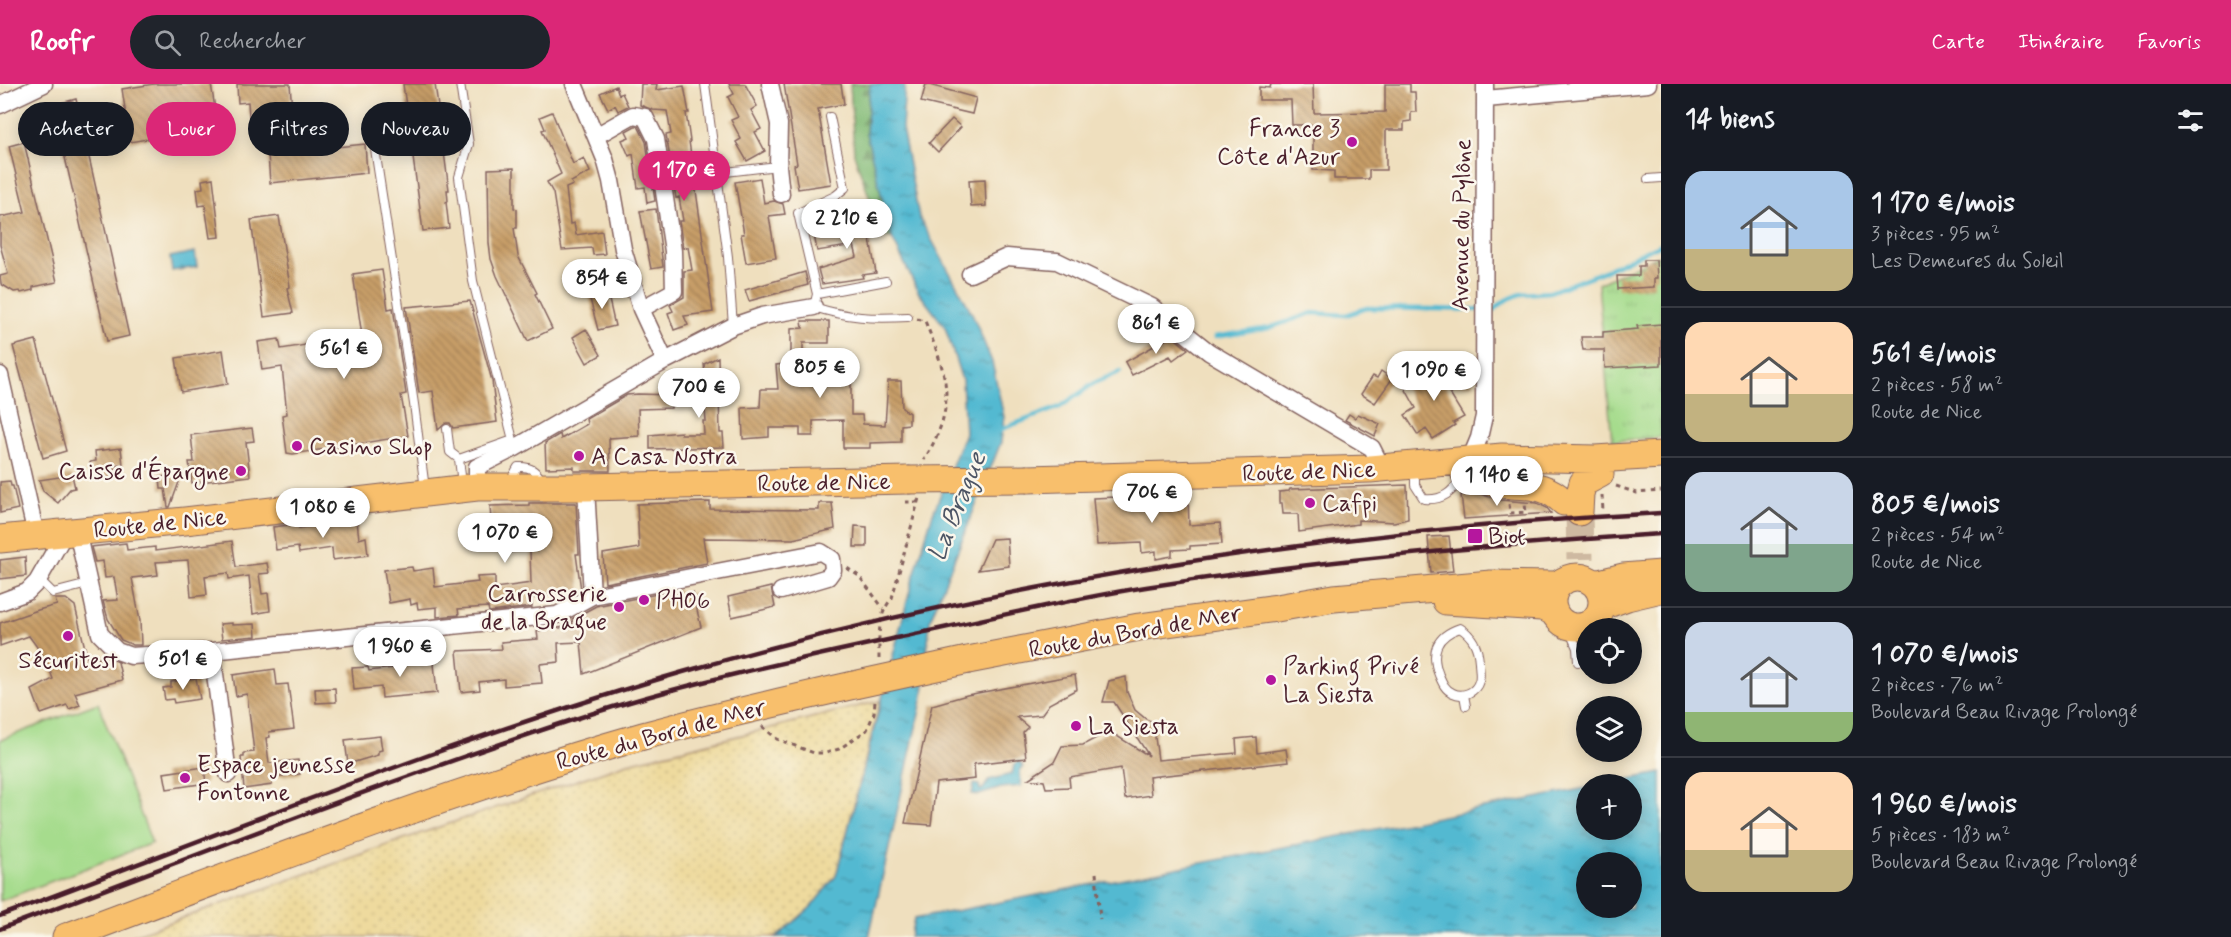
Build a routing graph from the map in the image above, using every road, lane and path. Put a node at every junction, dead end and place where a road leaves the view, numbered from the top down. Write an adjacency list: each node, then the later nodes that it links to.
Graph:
1 (44, 84): 8 (street)
2 (460, 84): 26 (lane)
3 (574, 84): 10 (street)
4 (705, 84): 13 (lane)
5 (770, 84): 12 (street)
6 (1648, 84): 7 (street)
7 (1486, 91): 28 (street, Avenue du Pylône)
8 (0, 105)
9 (830, 117): 19 (lane)
10 (596, 136): 20 (street); 20 (street)
11 (376, 156): 37 (lane)
12 (778, 166): 13 (lane); 16 (street)
13 (717, 173): 22 (lane)
14 (1661, 178): 15 (lane)
15 (1648, 180)
16 (781, 194)
17 (970, 274): 30 (street)
18 (886, 281): 19 (lane)
19 (816, 300): 21 (lane); 22 (street)
20 (641, 309): 23 (street)
21 (908, 317): 33 (path)
22 (733, 326): 23 (street)
23 (665, 360): 26 (street)
24 (0, 375): 43 (street)
25 (447, 429): 29 (lane)
26 (514, 444): 29 (lane); 35 (street)
27 (1661, 454): 32 (main road, Route de Nice)
28 (1471, 457): 30 (main road, Route de Nice); 32 (main road, Route de Nice); 32 (main road, Route de Nice); 39 (main road)
29 (459, 459): 35 (lane)
30 (1398, 469): 33 (main road, Route de Nice, bridge)
31 (1661, 473): 32 (main road, Route de Nice)
32 (1597, 476): 36 (path); 39 (path); 39 (main road)
33 (916, 481): 34 (main road, Route de Nice); 46 (path)
34 (586, 487): 35 (main road, Route de Nice); 52 (street)
35 (470, 488): 37 (main road, Route de Nice)
36 (1661, 491)
37 (426, 493): 41 (main road, Route de Nice)
38 (1509, 504): 40 (path)
39 (1578, 510)
40 (1510, 513)
41 (71, 532): 43 (main road, Route de Nice); 48 (street); 49 (street)
42 (1512, 534): 44 (path)
43 (36, 535): 45 (main road, Route de Nice)
44 (1493, 536)
45 (0, 539)
46 (834, 562): 51 (street); 52 (street)
47 (1661, 574): 53 (main road, Route du Bord de Mer)
48 (39, 579): 49 (lane); 54 (street)
49 (88, 584): 57 (street)
50 (1661, 590): 53 (main road, Route du Bord de Mer)
51 (781, 591)
52 (592, 596): 57 (street)
53 (1578, 598): 55 (lane); 56 (lane); 60 (main road, Route du Bord de Mer, bridge)
54 (0, 602)
55 (1578, 618)
56 (1579, 618)
57 (212, 651): 62 (street)
58 (1464, 695): 58 (lane); 59 (lane)
59 (1466, 706)
60 (756, 708): 61 (path); 65 (main road, Route du Bord de Mer)
61 (874, 713)
62 (228, 774)
63 (1096, 873): 64 (path)
64 (1100, 919)
65 (66, 937)

